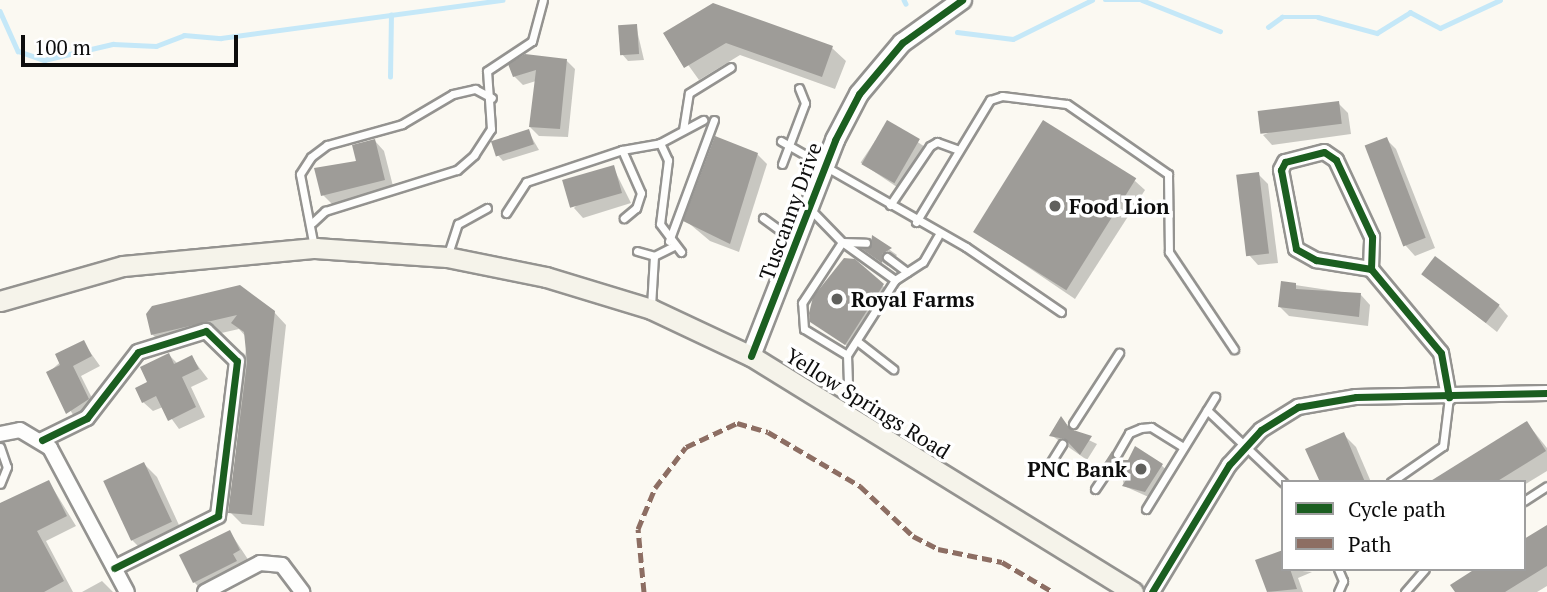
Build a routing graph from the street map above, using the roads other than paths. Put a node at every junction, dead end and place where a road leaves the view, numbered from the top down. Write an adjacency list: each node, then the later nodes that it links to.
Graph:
1 (542, 0): 5 (lane)
2 (962, 0): 15 (street, Tuscanny Drive)
3 (731, 67): 8 (lane)
4 (799, 88): 11 (lane)
5 (492, 98): 23 (lane); 23 (lane)
6 (703, 120): 8 (lane)
7 (714, 120): 28 (lane)
8 (684, 130): 10 (lane)
9 (780, 141): 11 (lane)
10 (660, 143): 12 (lane); 28 (lane)
11 (791, 147): 14 (lane); 15 (lane)
12 (622, 150): 19 (lane); 20 (lane)
13 (959, 150): 16 (lane); 22 (lane); 42 (lane)
14 (782, 164)
15 (825, 165): 16 (lane); 18 (street, Tuscanny Drive)
16 (890, 205): 22 (lane)
17 (487, 208): 33 (lane)
18 (810, 208): 25 (lane); 26 (street, Tuscanny Drive)
19 (506, 213)
20 (624, 218)
21 (762, 218): 26 (lane)
22 (916, 222): 24 (lane)
23 (312, 223): 29 (lane)
24 (938, 236): 36 (lane); 40 (lane)
25 (842, 242): 27 (lane); 37 (lane); 44 (lane)
26 (797, 243): 45 (street, Tuscanny Drive)
27 (866, 243)
28 (672, 244): 31 (lane); 32 (lane)
29 (314, 248): 33 (main road, Yellow Springs Road); 38 (main road, Yellow Springs Road)
30 (637, 251): 32 (lane)
31 (681, 252)
32 (654, 256): 39 (lane)
33 (447, 257): 39 (main road, Yellow Springs Road)
34 (887, 257): 36 (lane)
35 (1371, 269): 35 (street); 49 (street)
36 (907, 272): 37 (lane)
37 (895, 280): 41 (lane)
38 (0, 301)
39 (651, 309): 45 (main road, Yellow Springs Road)
40 (1061, 312)
41 (857, 341): 44 (lane); 46 (lane)
42 (1234, 349)
43 (1119, 353): 52 (lane)
44 (847, 355): 51 (lane)
45 (751, 356): 51 (main road, Yellow Springs Road)
46 (893, 369)
47 (1547, 393): 49 (street)
48 (1216, 397): 50 (lane)
49 (1449, 397): 57 (street); 63 (lane)
50 (1207, 410): 56 (lane); 57 (lane)
51 (850, 420): 75 (main road, Yellow Springs Road)
52 (1073, 424)
53 (0, 434): 54 (street)
54 (42, 440): 69 (street); 69 (street)
55 (1062, 444): 60 (lane)
56 (1181, 446): 59 (lane); 68 (lane)
57 (1245, 446): 62 (lane); 76 (street)
58 (0, 447): 64 (lane)
59 (1117, 454)
60 (1049, 465)
61 (1109, 468): 66 (lane)
62 (1281, 480)
63 (1394, 480)
64 (0, 484)
65 (1547, 486): 67 (lane)
66 (1095, 489)
67 (1526, 500)
68 (1146, 509)
69 (114, 568): 72 (street)
70 (1339, 571): 77 (lane)
71 (1423, 571): 78 (lane)
72 (127, 592)
73 (205, 592): 74 (street)
74 (302, 592)
75 (1133, 592)
76 (1152, 592)
77 (1338, 592)
78 (1405, 592)

